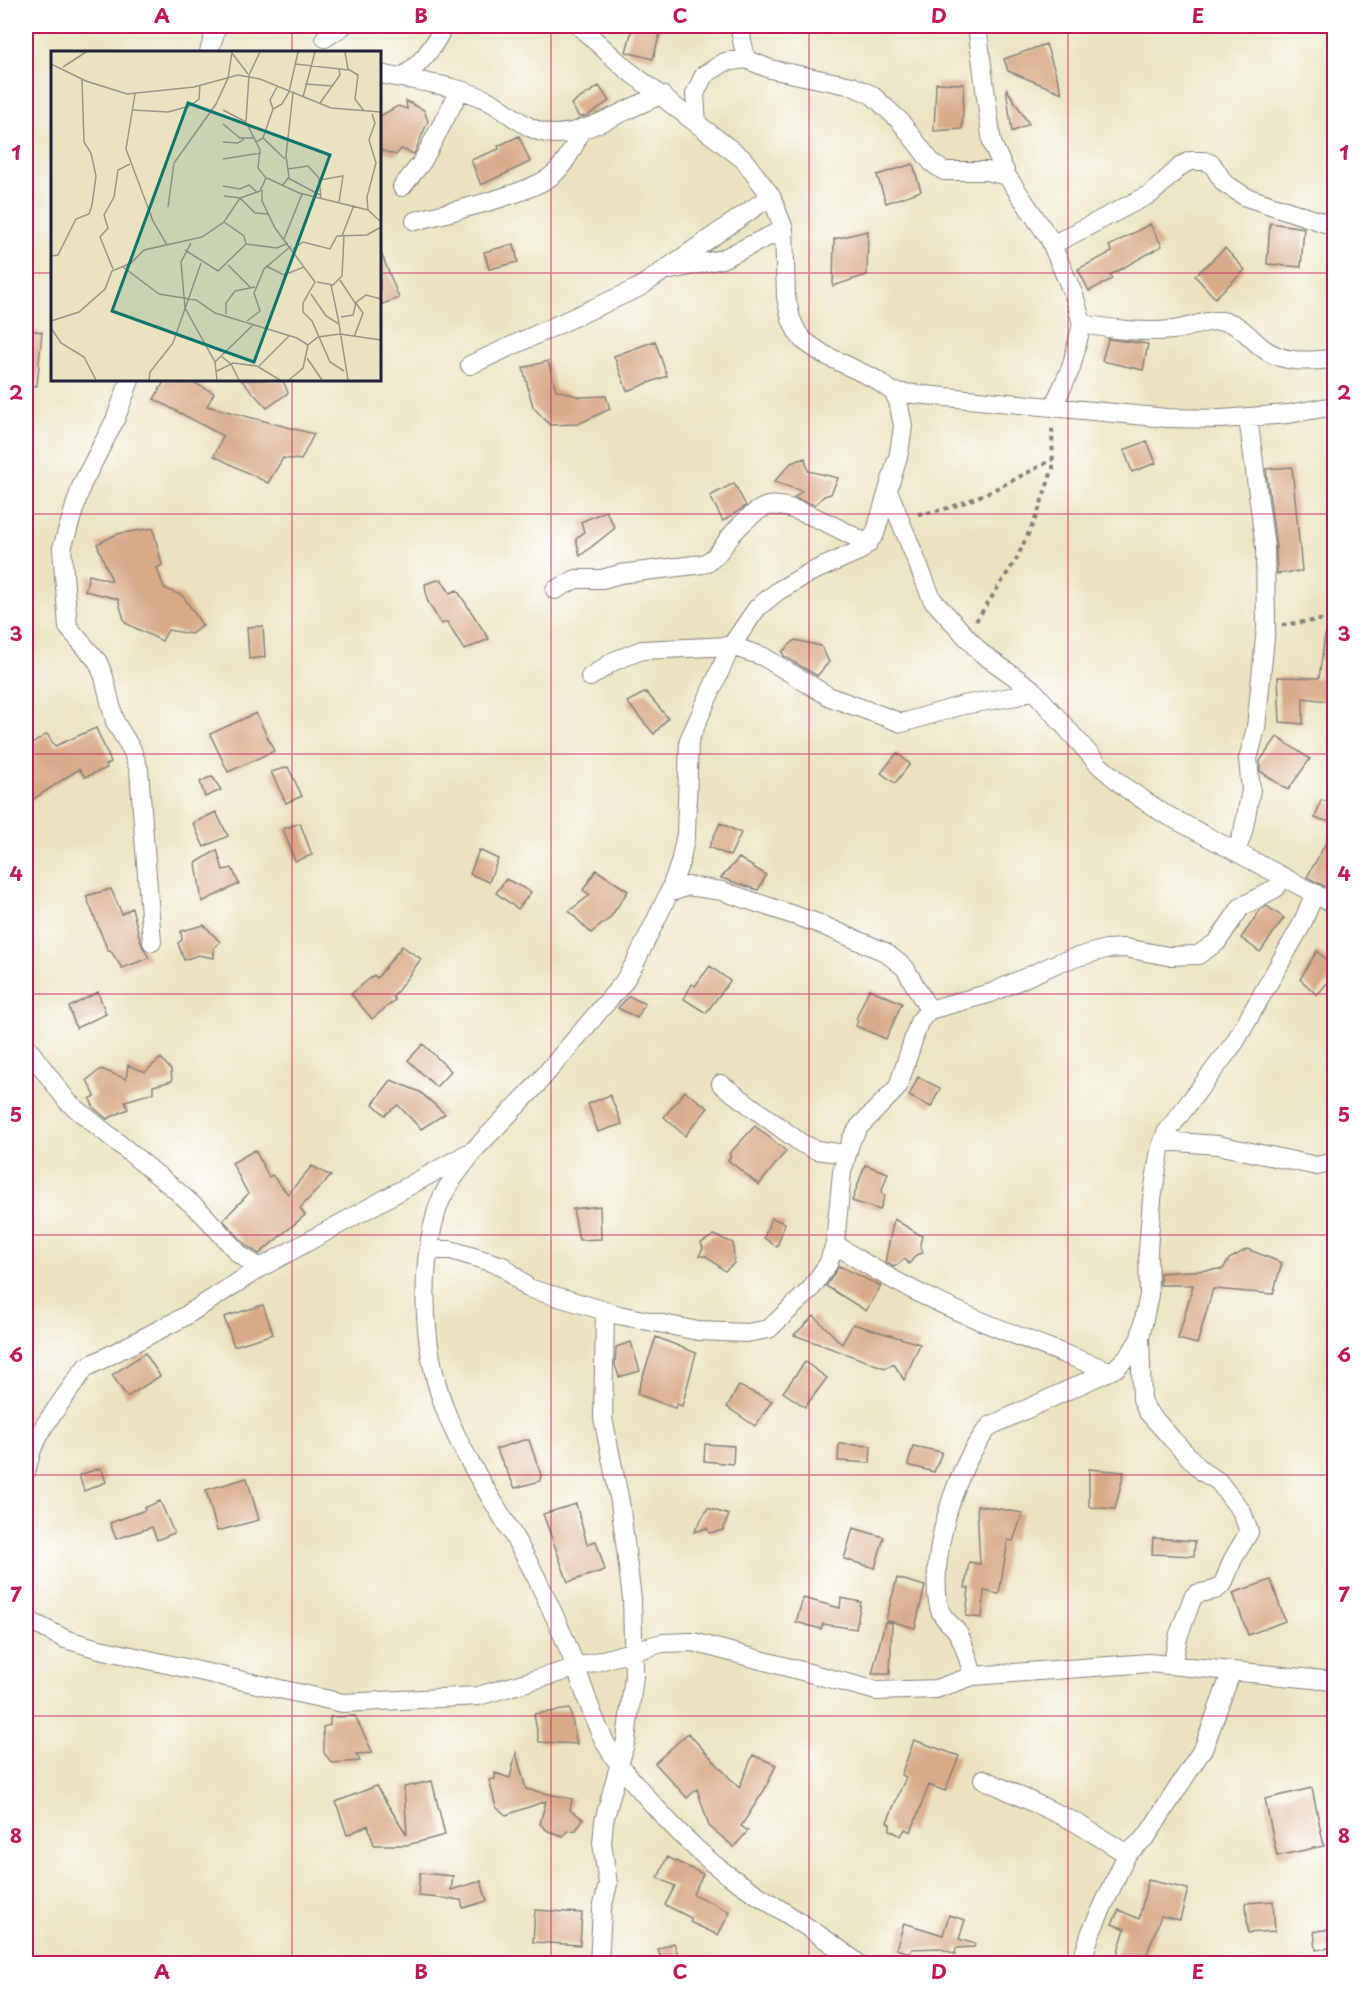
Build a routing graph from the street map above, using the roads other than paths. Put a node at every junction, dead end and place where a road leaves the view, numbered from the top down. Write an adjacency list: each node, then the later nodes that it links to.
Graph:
1 (217, 26): 8 (street)
2 (343, 26): 7 (street)
3 (443, 26): 11 (street)
4 (579, 26): 13 (street)
5 (739, 26): 9 (street)
6 (977, 26): 16 (street)
7 (325, 38)
8 (209, 51)
9 (746, 59): 14 (street); 16 (street)
10 (381, 74): 11 (street)
11 (400, 78): 12 (street)
12 (459, 92): 15 (street); 17 (street)
13 (662, 95): 14 (street); 15 (street)
14 (697, 124): 18 (street)
15 (582, 128): 19 (street)
16 (1007, 176): 22 (street)
17 (402, 187)
18 (771, 196): 21 (street); 23 (street)
19 (415, 221)
20 (1335, 226): 22 (street)
21 (784, 229): 23 (street); 28 (street)
22 (1052, 245): 24 (street)
23 (663, 272): 26 (street)
24 (1082, 324): 25 (street); 30 (street)
25 (1335, 359)
26 (470, 365)
27 (130, 381): 43 (street)
28 (893, 392): 30 (street); 32 (street)
29 (1335, 406): 31 (street)
30 (1053, 407): 31 (street)
31 (1248, 417): 38 (street)
32 (888, 494): 33 (street); 37 (street)
33 (868, 544): 34 (street); 35 (street)
34 (555, 590)
35 (731, 646): 36 (street); 37 (street); 40 (street)
36 (590, 677)
37 (1032, 689): 38 (street)
38 (1236, 852): 39 (street)
39 (1282, 876): 41 (street); 44 (street)
40 (669, 893): 44 (street); 48 (street)
41 (1314, 893): 42 (street); 47 (street)
42 (1335, 904)
43 (152, 942)
44 (929, 1010): 49 (street)
45 (26, 1046): 53 (street)
46 (721, 1083): 49 (street)
47 (1163, 1141): 50 (street); 55 (street)
48 (474, 1150): 52 (street); 53 (street)
49 (846, 1154): 51 (street)
50 (1335, 1162)
51 (835, 1244): 54 (street); 56 (street)
52 (428, 1250): 54 (street); 61 (street)
53 (260, 1268): 57 (street)
54 (605, 1311): 59 (street)
55 (1140, 1338): 56 (street); 60 (street)
56 (1109, 1371): 63 (street)
57 (26, 1472)
58 (26, 1619): 61 (street)
59 (633, 1652): 61 (street); 63 (street); 65 (street)
60 (1172, 1665): 62 (street); 63 (street)
61 (576, 1668): 65 (street)
62 (1230, 1673): 64 (street); 67 (street)
63 (973, 1676)
64 (1335, 1681)
65 (618, 1763): 68 (street); 69 (street)
66 (983, 1779): 67 (street)
67 (1127, 1854): 70 (street)
68 (599, 1964)
69 (859, 1964)
70 (1080, 1964)

